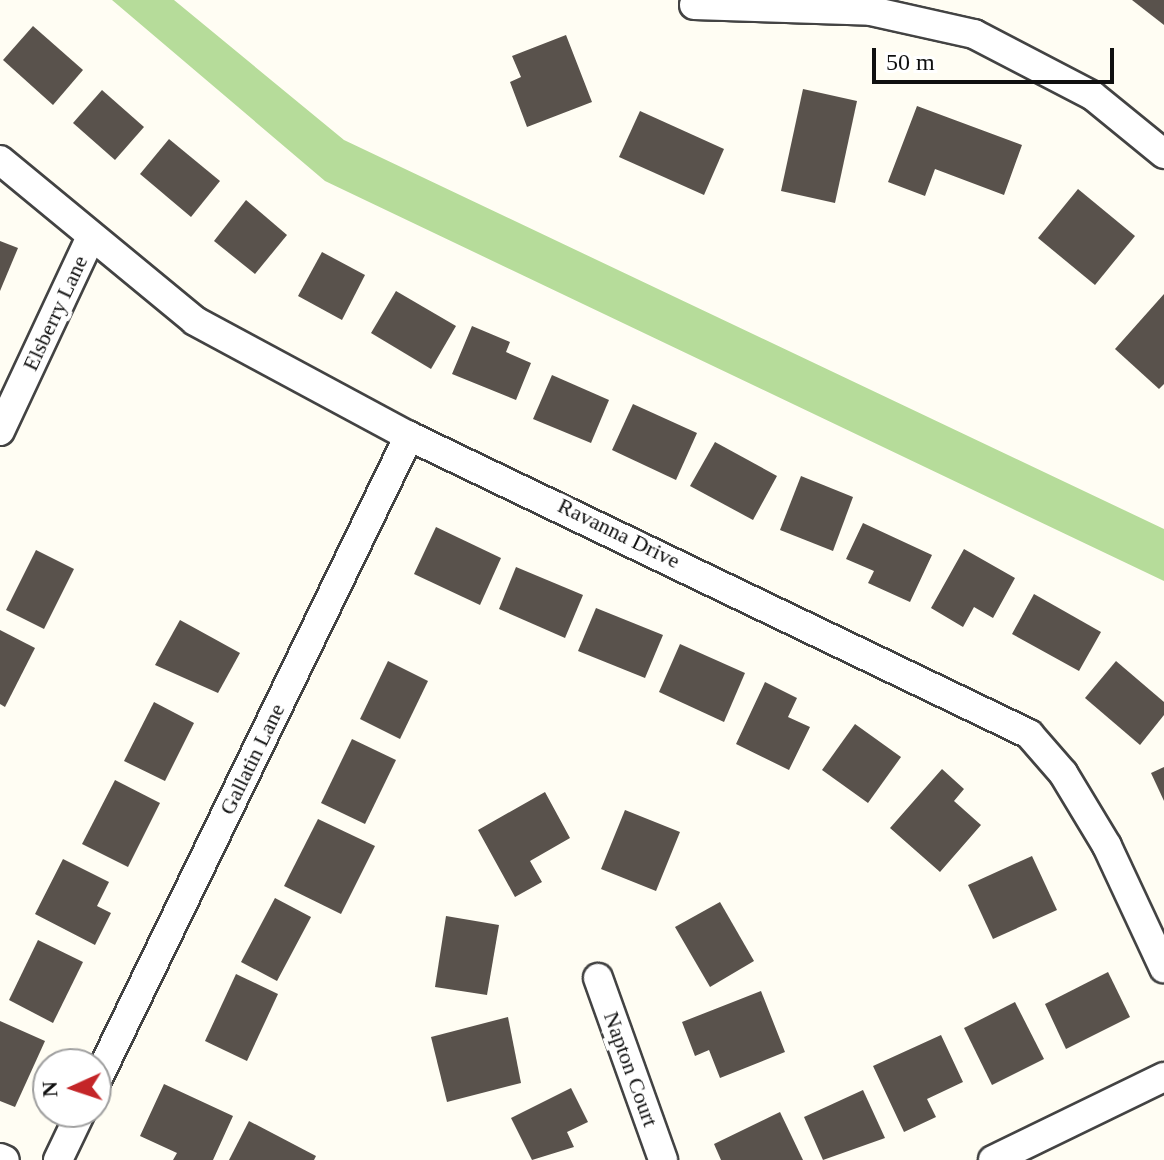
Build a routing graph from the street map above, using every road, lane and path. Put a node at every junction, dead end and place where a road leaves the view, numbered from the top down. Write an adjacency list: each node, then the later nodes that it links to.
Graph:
1 (694, 5): 2 (street)
2 (1164, 154)
3 (0, 160): 4 (street, Ravanna Drive)
4 (90, 239): 5 (street, Elsberry Lane); 6 (street, Ravanna Drive)
5 (0, 431)
6 (409, 436): 7 (street, Ravanna Drive); 9 (street, Gallatin Lane)
7 (1164, 968)
8 (598, 978): 13 (street, Napton Court)
9 (112, 1049)
10 (1164, 1077): 14 (street)
11 (73, 1128): 12 (street)
12 (58, 1160)
13 (663, 1160)
14 (993, 1160)

